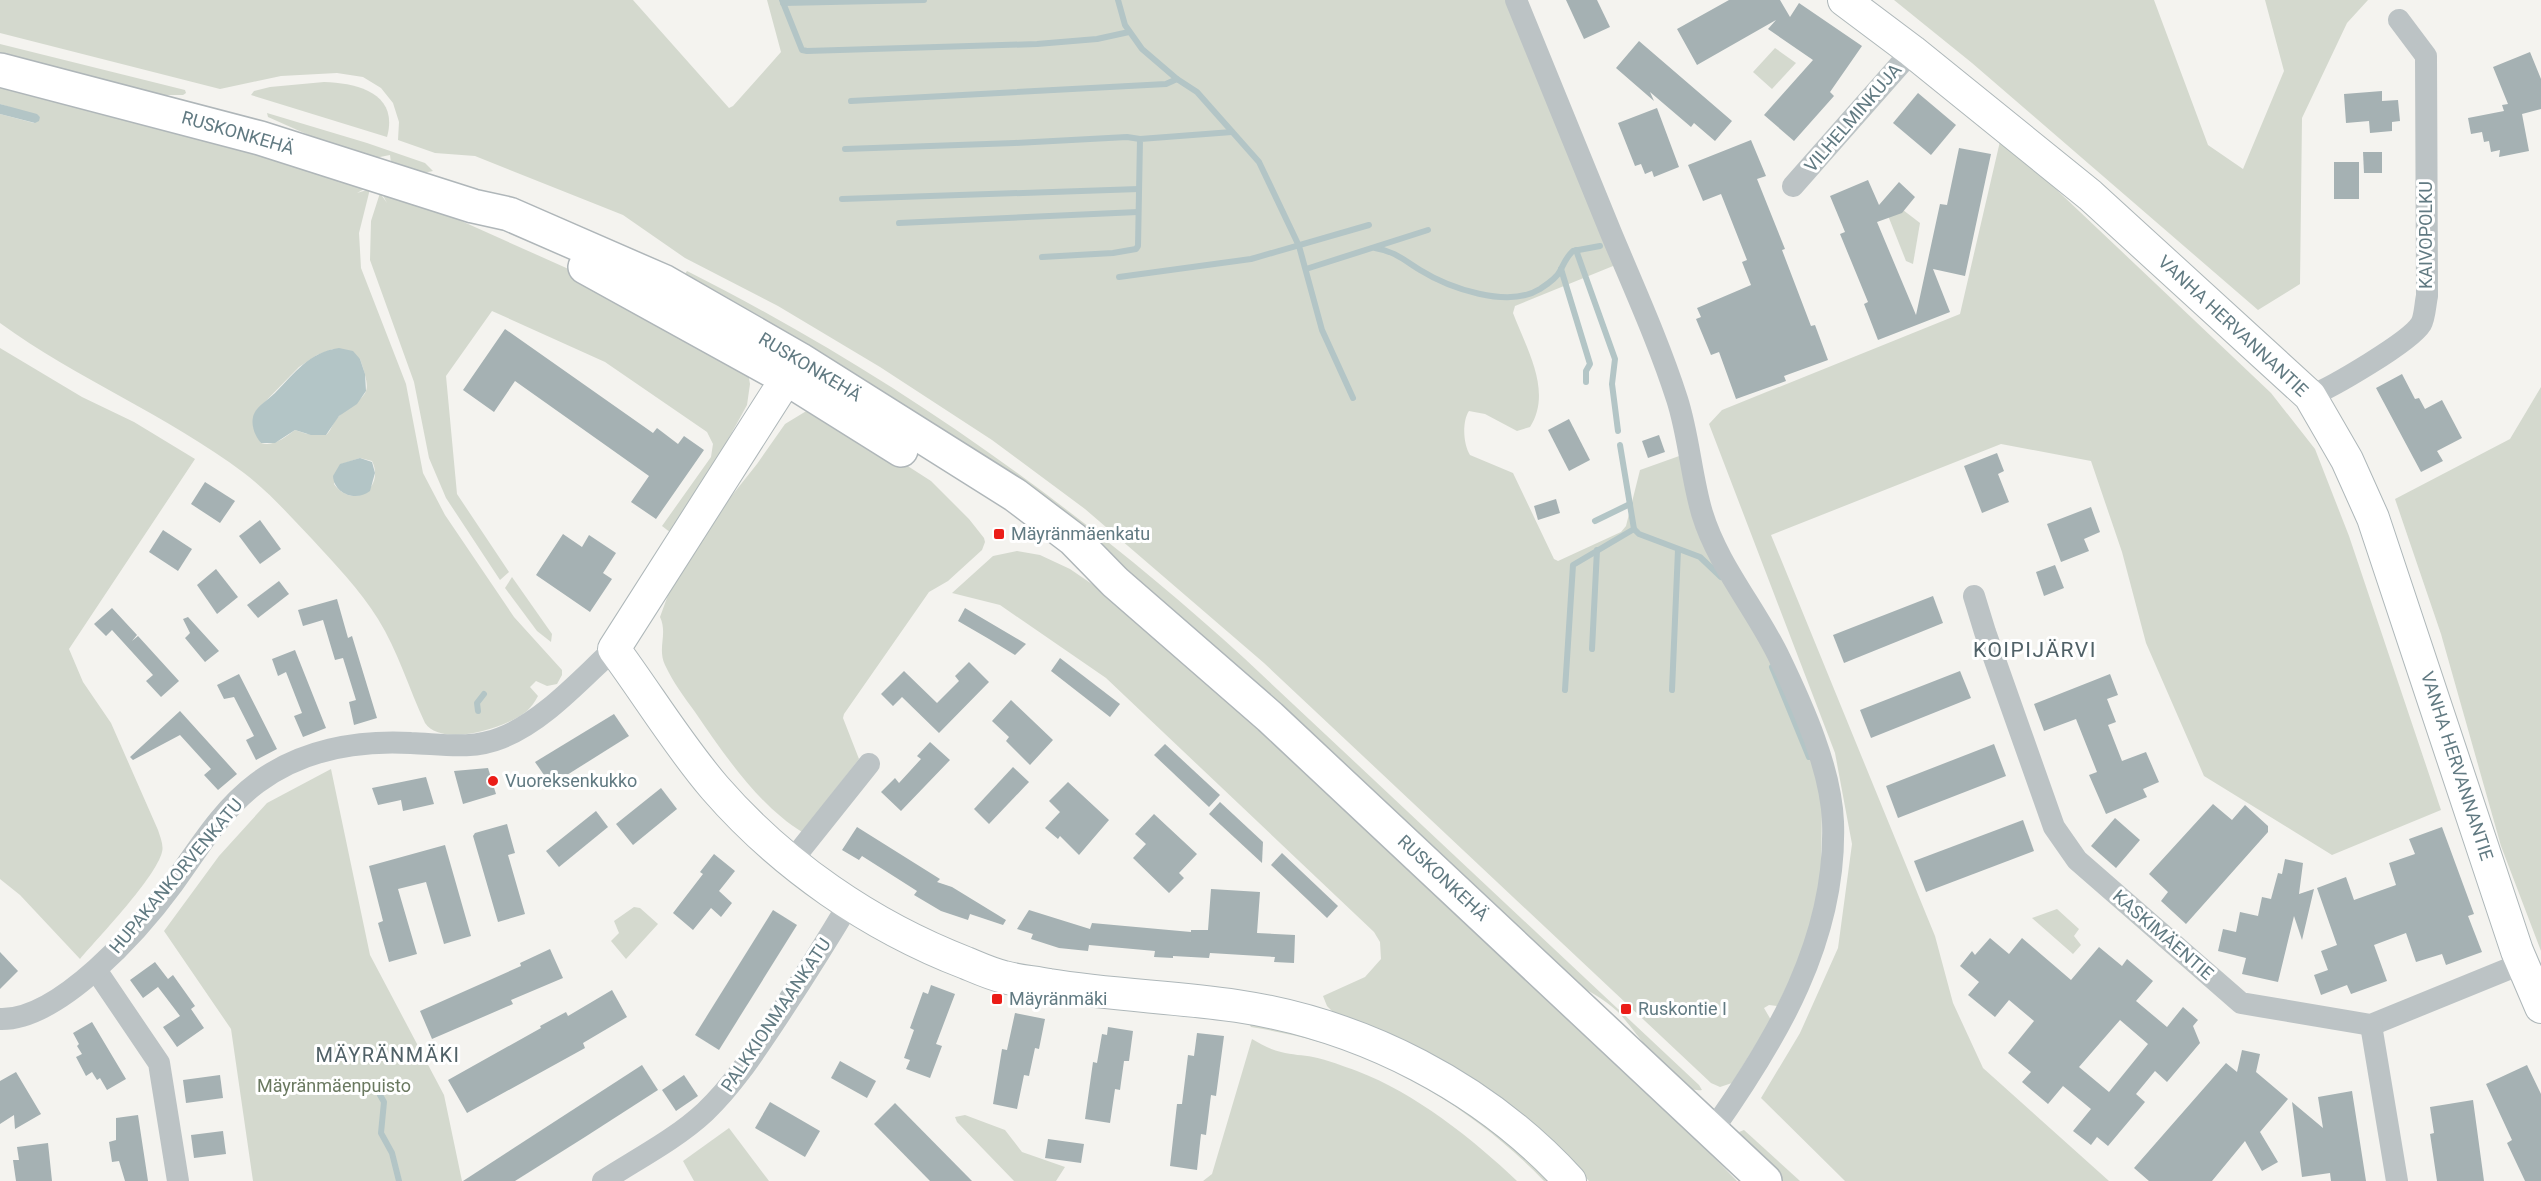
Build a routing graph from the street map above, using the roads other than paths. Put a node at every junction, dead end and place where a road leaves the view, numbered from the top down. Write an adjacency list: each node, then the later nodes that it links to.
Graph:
1 (1516, 0): 19 (street)
2 (1844, 0): 4 (street, VANHA HERVANNANTIE)
3 (2399, 20): 8 (street, KAIVOPOLKU)
4 (1912, 51): 6 (street, VILHELMINKUJA); 8 (street, VANHA HERVANNANTIE)
5 (0, 70): 7 (main road, RUSKONKEHÄ)
6 (1794, 186)
7 (792, 369): 10 (street); 19 (main road, RUSKONKEHÄ)
8 (2310, 396): 14 (street, VANHA HERVANNANTIE)
9 (1974, 596): 18 (street, KASKIMÄENTIE)
10 (614, 649): 12 (street); 15 (street, HUPAKANKORVENKATU)
11 (869, 764): 12 (street)
12 (790, 862): 13 (street)
13 (850, 903): 21 (street, PALKKIONMAANKATU); 22 (street)
14 (2523, 963): 16 (street, VANHA HERVANNANTIE); 18 (street)
15 (96, 970): 17 (street, HUPAKANKORVENKATU); 20 (street)
16 (2541, 1007)
17 (0, 1019)
18 (2371, 1025): 24 (street)
19 (1712, 1131): 23 (main road, RUSKONKEHÄ)
20 (178, 1181)
21 (603, 1181)
22 (1570, 1181)
23 (1765, 1181)
24 (2397, 1181)

